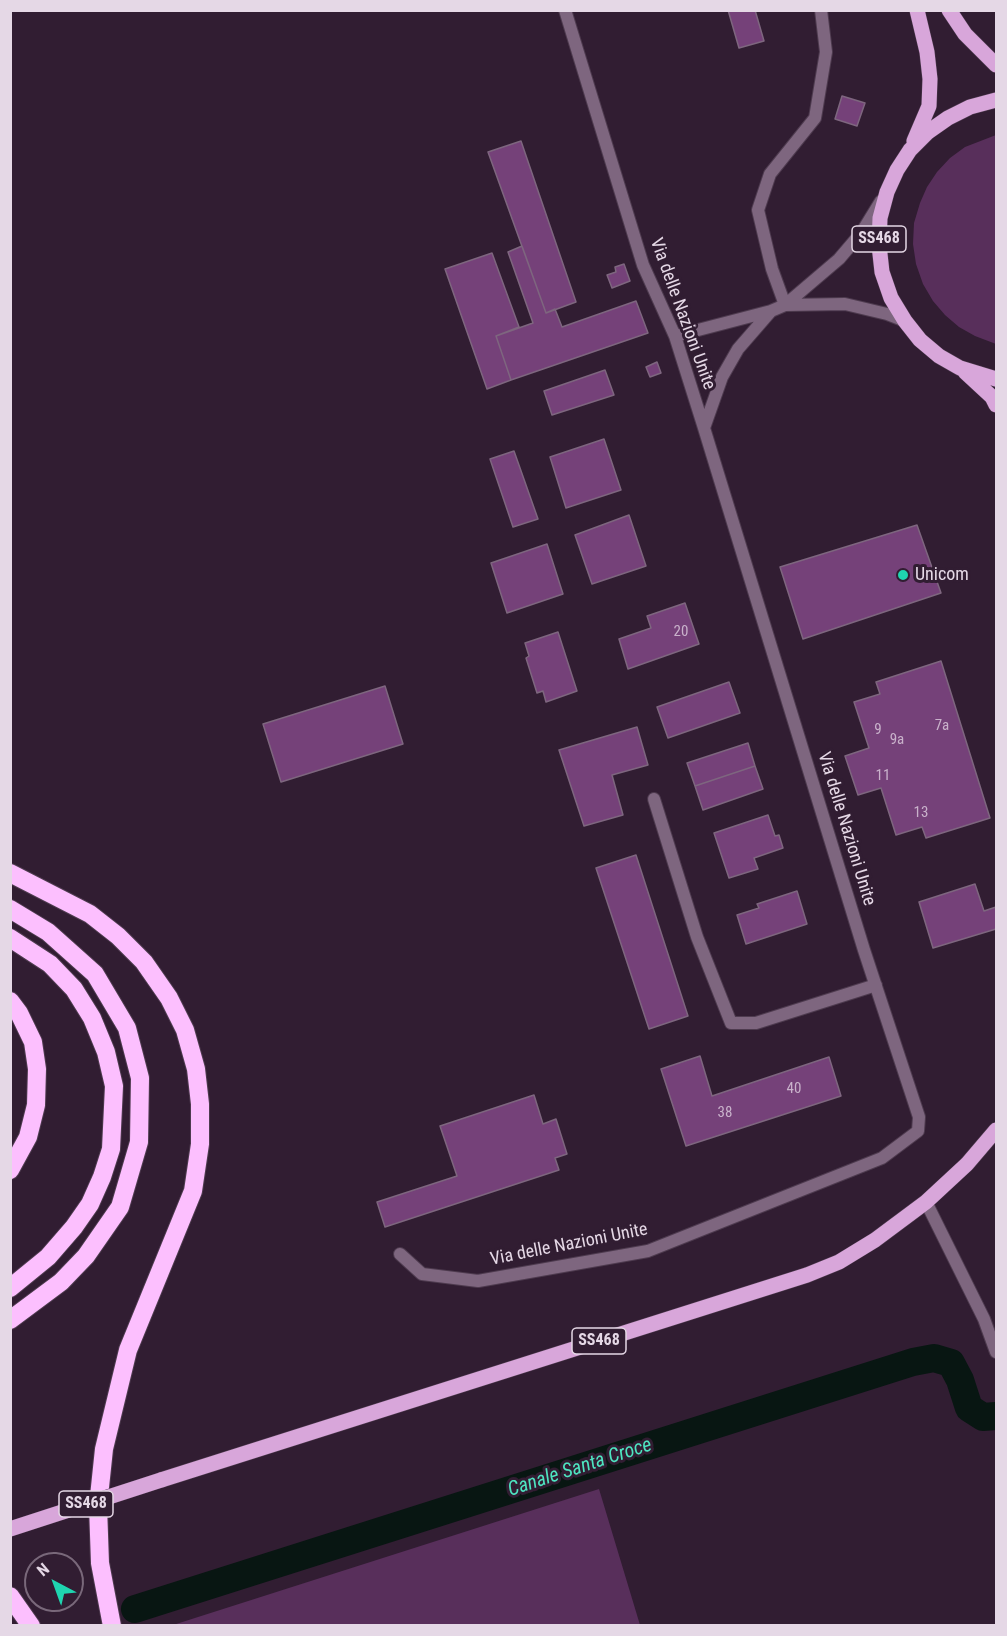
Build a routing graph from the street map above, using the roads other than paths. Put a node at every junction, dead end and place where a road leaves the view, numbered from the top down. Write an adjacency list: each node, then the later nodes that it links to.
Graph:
1 (565, 10): 12 (street, Via delle Nazioni Unite)
2 (821, 10): 9 (street)
3 (917, 10): 7 (main road)
4 (949, 10): 5 (main road)
5 (996, 65)
6 (996, 100): 7 (main road, SS468)
7 (910, 150): 8 (main road, SS468)
8 (887, 192): 9 (street); 11 (main road, SS468)
9 (785, 305): 10 (street); 11 (street)
10 (771, 311): 12 (street); 16 (street)
11 (905, 321): 13 (main road, SS468)
12 (675, 336): 16 (street, Via delle Nazioni Unite)
13 (960, 368): 14 (main road, SS468); 15 (main road, SS468)
14 (996, 379)
15 (996, 405)
16 (704, 428): 21 (street, Via delle Nazioni Unite)
17 (654, 799): 21 (street)
18 (10, 873): 33 (highway)
19 (10, 909): 28 (highway)
20 (10, 938): 27 (highway)
21 (876, 985): 26 (street, Via delle Nazioni Unite)
22 (10, 1000): 24 (highway)
23 (996, 1130): 25 (main road, SS468)
24 (10, 1170)
25 (926, 1202): 29 (street); 30 (main road, SS468, bridge)
26 (400, 1254)
27 (10, 1288)
28 (10, 1320)
29 (996, 1352)
30 (10, 1529)
31 (10, 1596): 32 (highway)
32 (31, 1626)
33 (112, 1626)

